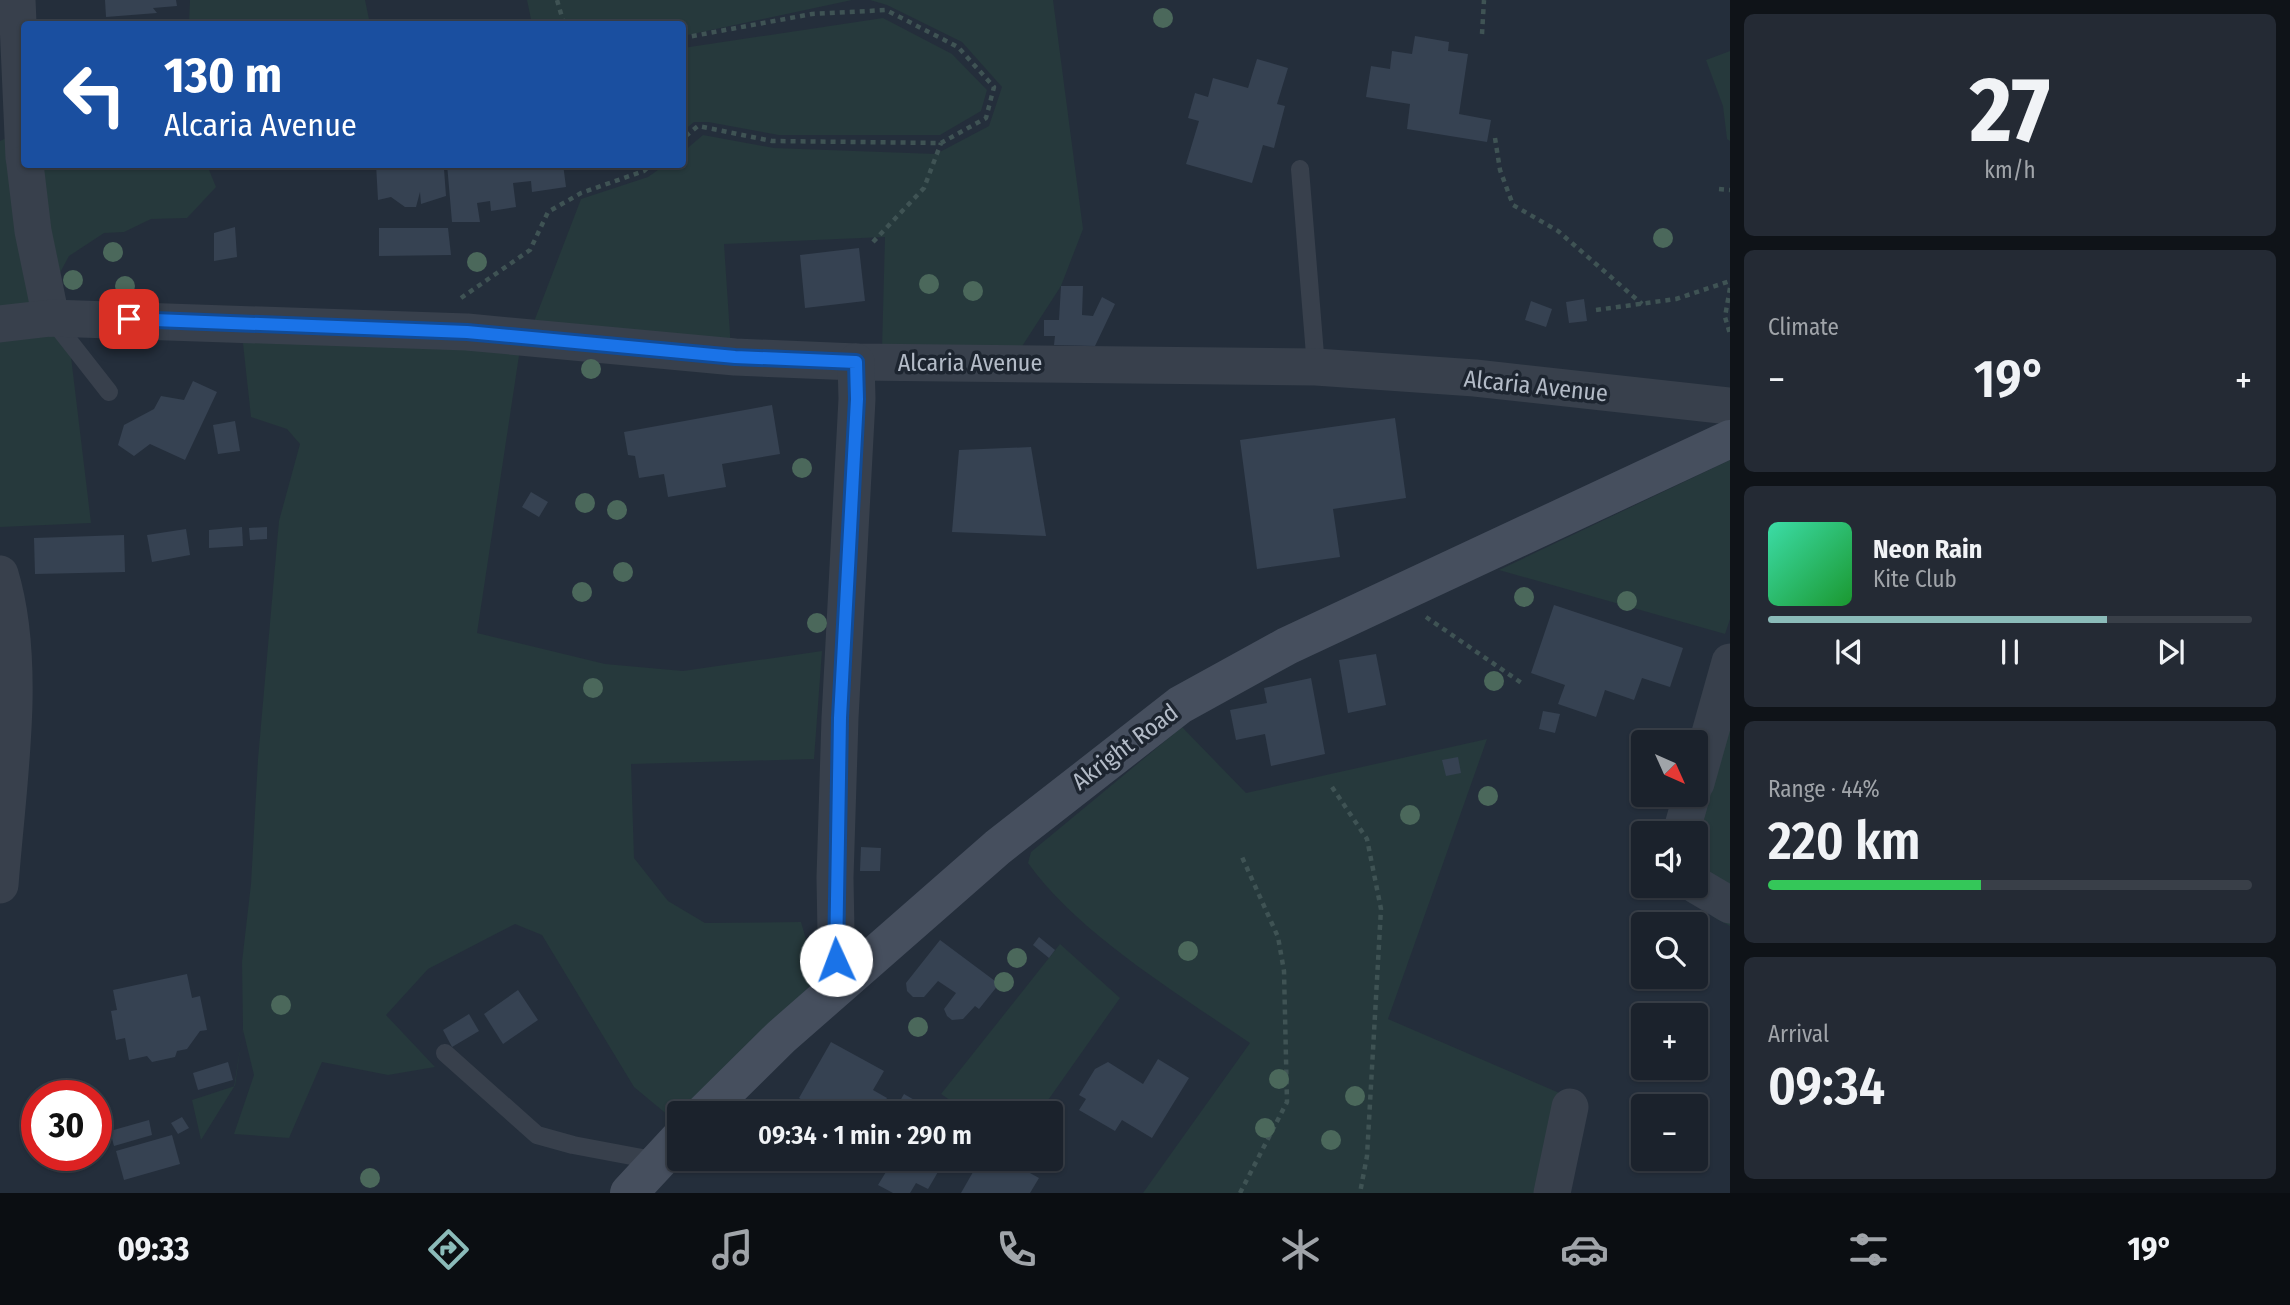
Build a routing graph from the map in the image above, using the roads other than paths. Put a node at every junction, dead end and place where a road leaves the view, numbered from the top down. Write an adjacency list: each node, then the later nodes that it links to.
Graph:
1 (17, 0): 2 (street)
2 (21, 90)
3 (26, 168): 5 (street)
4 (1300, 169): 8 (lane)
5 (51, 318): 6 (street, Alcaria Avenue); 7 (street, Alcaria Avenue); 9 (lane)
6 (0, 324)
7 (856, 362): 8 (street, Alcaria Avenue); 18 (street)
8 (1316, 367): 10 (street, Alcaria Avenue)
9 (109, 392)
10 (1730, 406)
11 (1730, 439): 18 (street, Akright Road)
12 (0, 574): 15 (street)
13 (1730, 662): 14 (street)
14 (1708, 740)
15 (0, 885)
16 (1708, 892): 17 (street)
17 (1730, 905)
18 (837, 988): 20 (street, Akright Road)
19 (445, 1053): 22 (lane)
20 (717, 1101)
21 (1570, 1107): 25 (street)
22 (667, 1150)
23 (667, 1152): 24 (street)
24 (629, 1193)
25 (1552, 1193)

